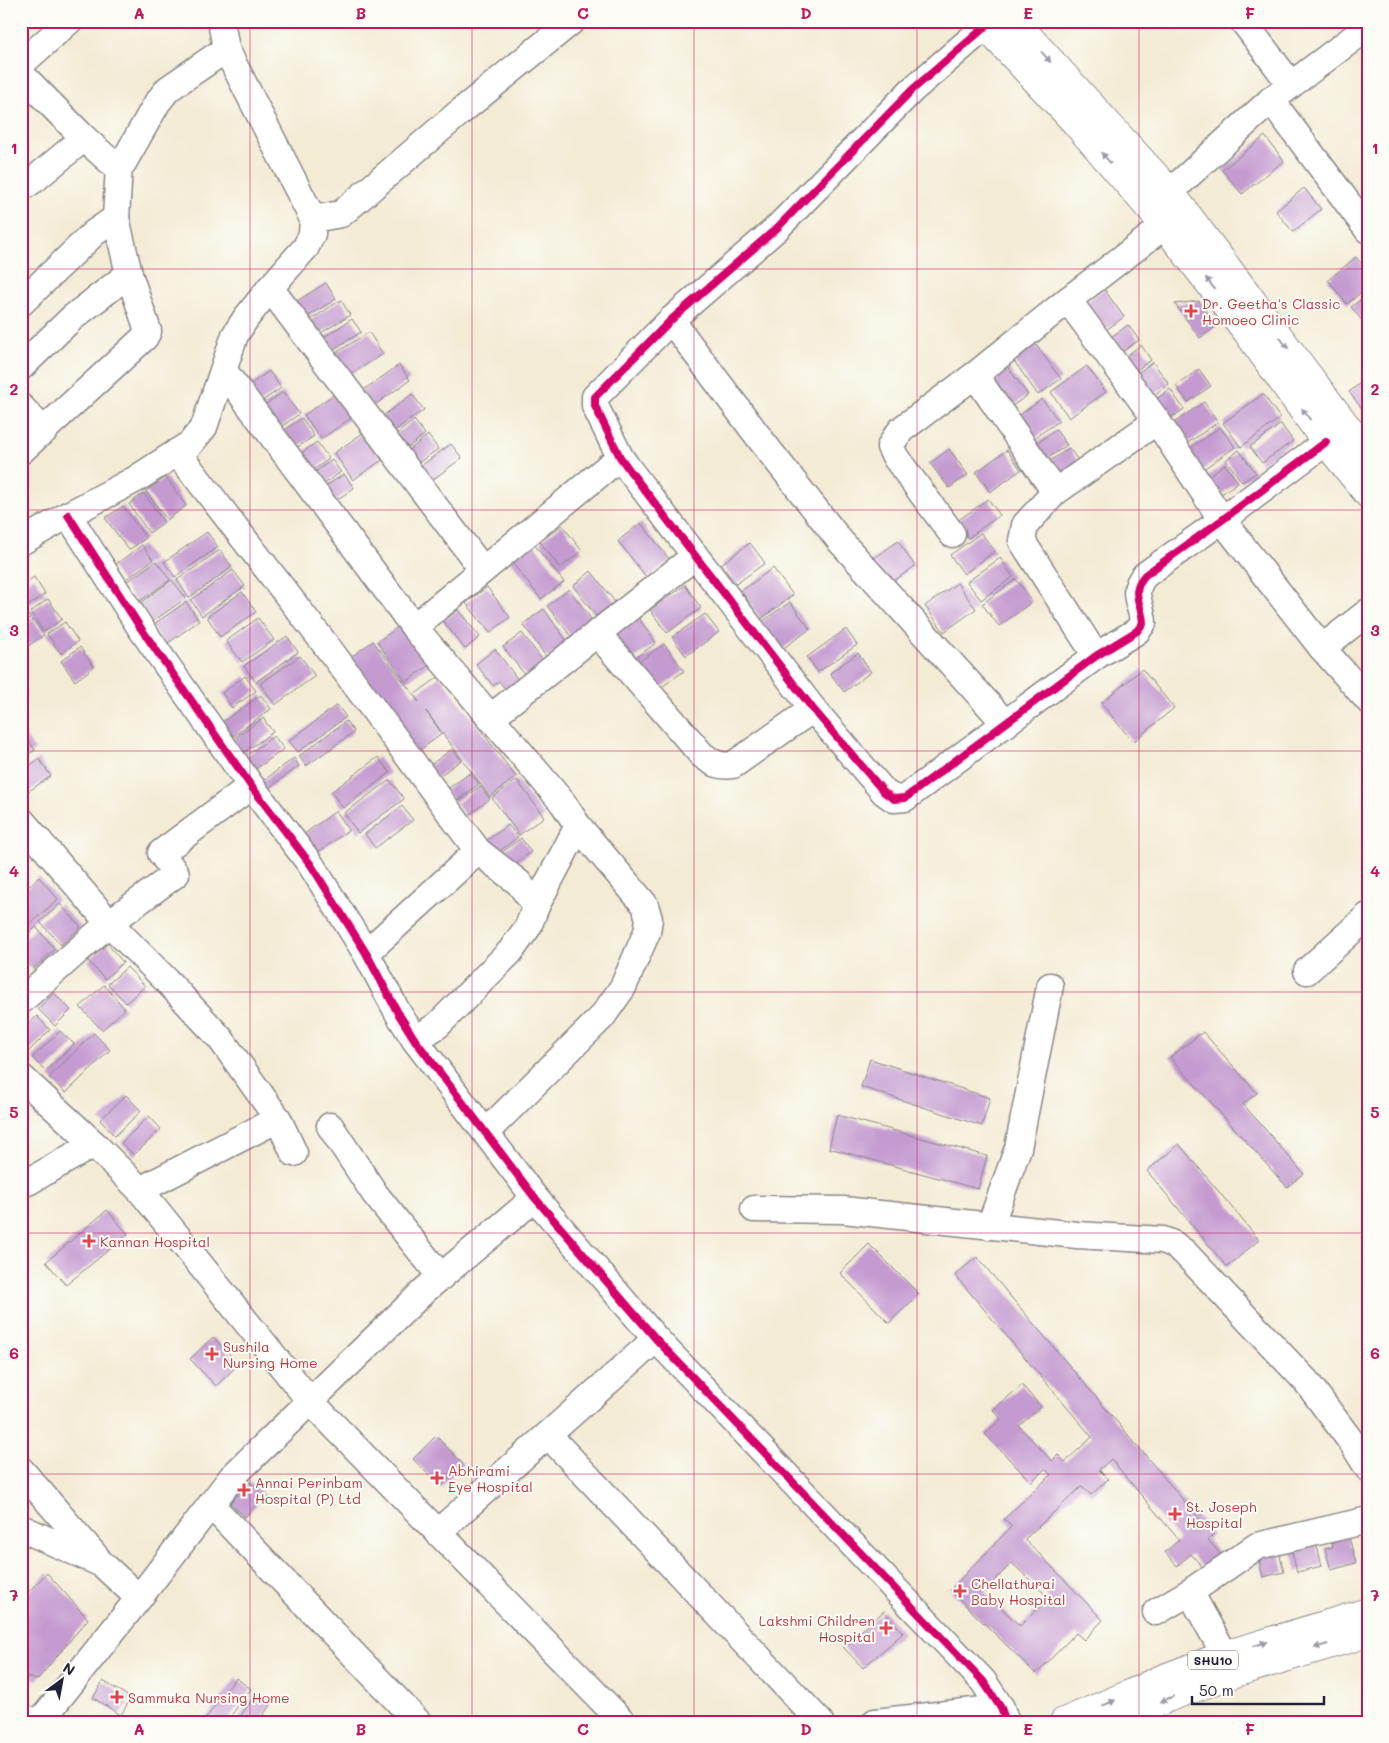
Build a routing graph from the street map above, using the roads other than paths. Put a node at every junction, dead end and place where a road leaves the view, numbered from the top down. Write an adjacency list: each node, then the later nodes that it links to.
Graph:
1 (69, 21): 8 (street)
2 (572, 21): 16 (street)
3 (1014, 21): 14 (main road, one-way to 14)
4 (1243, 21): 10 (street)
5 (983, 24): 14 (main road, one-way to 5); 22 (street)
6 (227, 30): 12 (street); 16 (street)
7 (1366, 31): 10 (street)
8 (21, 64)
9 (21, 74): 11 (street)
10 (1281, 93): 14 (street); 17 (street)
11 (84, 138): 12 (street); 13 (street)
12 (118, 165): 15 (street)
13 (21, 188)
14 (1167, 209): 20 (street); 29 (main road, one-way to 14); 32 (main road, one-way to 32)
15 (116, 218): 18 (street); 21 (street)
16 (313, 219): 19 (street)
17 (1368, 230)
18 (129, 274): 23 (street); 28 (street)
19 (270, 288): 24 (street); 41 (street)
20 (1068, 300): 25 (street); 27 (street)
21 (21, 303)
22 (671, 320): 33 (street); 50 (street)
23 (21, 367)
24 (224, 370): 31 (street); 43 (street)
25 (976, 375): 34 (street); 38 (street)
26 (21, 407): 28 (street)
27 (1158, 422): 34 (street); 37 (street)
28 (44, 430): 30 (street)
29 (1326, 442): 35 (main road); 37 (street)
30 (21, 451)
31 (177, 452): 36 (street); 54 (street)
32 (1368, 455)
33 (620, 457): 40 (street); 41 (street)
34 (1055, 492): 46 (street)
35 (1368, 494)
36 (68, 515): 39 (street); 51 (street)
37 (1222, 520): 45 (street); 46 (street)
38 (952, 534)
39 (21, 542)
40 (695, 556): 44 (street); 48 (street)
41 (483, 570): 43 (street)
42 (1368, 612): 45 (street)
43 (414, 627): 49 (street)
44 (597, 633): 48 (street); 49 (street)
45 (1322, 648): 47 (street)
46 (1096, 656): 50 (street)
47 (1368, 700)
48 (813, 709): 50 (street)
49 (490, 718): 53 (street)
50 (1006, 724)
51 (251, 786): 57 (street); 58 (street)
52 (21, 820): 57 (street)
53 (578, 826): 55 (street); 66 (street)
54 (478, 851): 55 (street); 58 (street)
55 (536, 906): 62 (street)
56 (1368, 916): 59 (street)
57 (109, 923): 61 (street); 64 (street)
58 (366, 953): 62 (street)
59 (1307, 971)
60 (1050, 986): 73 (street)
61 (21, 1001)
62 (415, 1040): 66 (street)
63 (21, 1077): 67 (street)
64 (278, 1120): 68 (street); 70 (street)
65 (330, 1126): 74 (street)
66 (486, 1132): 71 (street)
67 (94, 1144): 69 (street); 70 (street)
68 (294, 1153)
69 (28, 1182)
70 (140, 1190): 76 (street)
71 (535, 1198): 74 (street); 75 (street)
72 (754, 1209): 73 (street)
73 (990, 1226): 78 (street)
74 (441, 1277): 76 (street)
75 (656, 1339): 77 (street); 91 (street)
76 (310, 1401): 80 (street); 83 (street)
77 (548, 1435): 83 (street); 97 (street)
78 (1368, 1468)
79 (21, 1470): 84 (street)
80 (211, 1505): 86 (street); 95 (street)
81 (1368, 1520): 85 (street)
82 (21, 1528): 84 (street)
83 (438, 1532): 96 (street)
84 (102, 1564): 86 (street)
85 (1190, 1592): 87 (street); 90 (street)
86 (140, 1598): 94 (street)
87 (1156, 1612)
88 (1368, 1612): 90 (main road, SHU10, one-way to 88)
89 (1368, 1632): 100 (main road, SHU10, one-way to 100)
90 (1225, 1655): 99 (main road, SHU10, one-way to 90)
91 (1004, 1715): 98 (street)
92 (21, 1718): 93 (main road)
93 (34, 1722)
94 (40, 1722)
95 (418, 1722)
96 (622, 1722)
97 (820, 1722)
98 (875, 1722)
99 (1064, 1722)
100 (1118, 1722)

